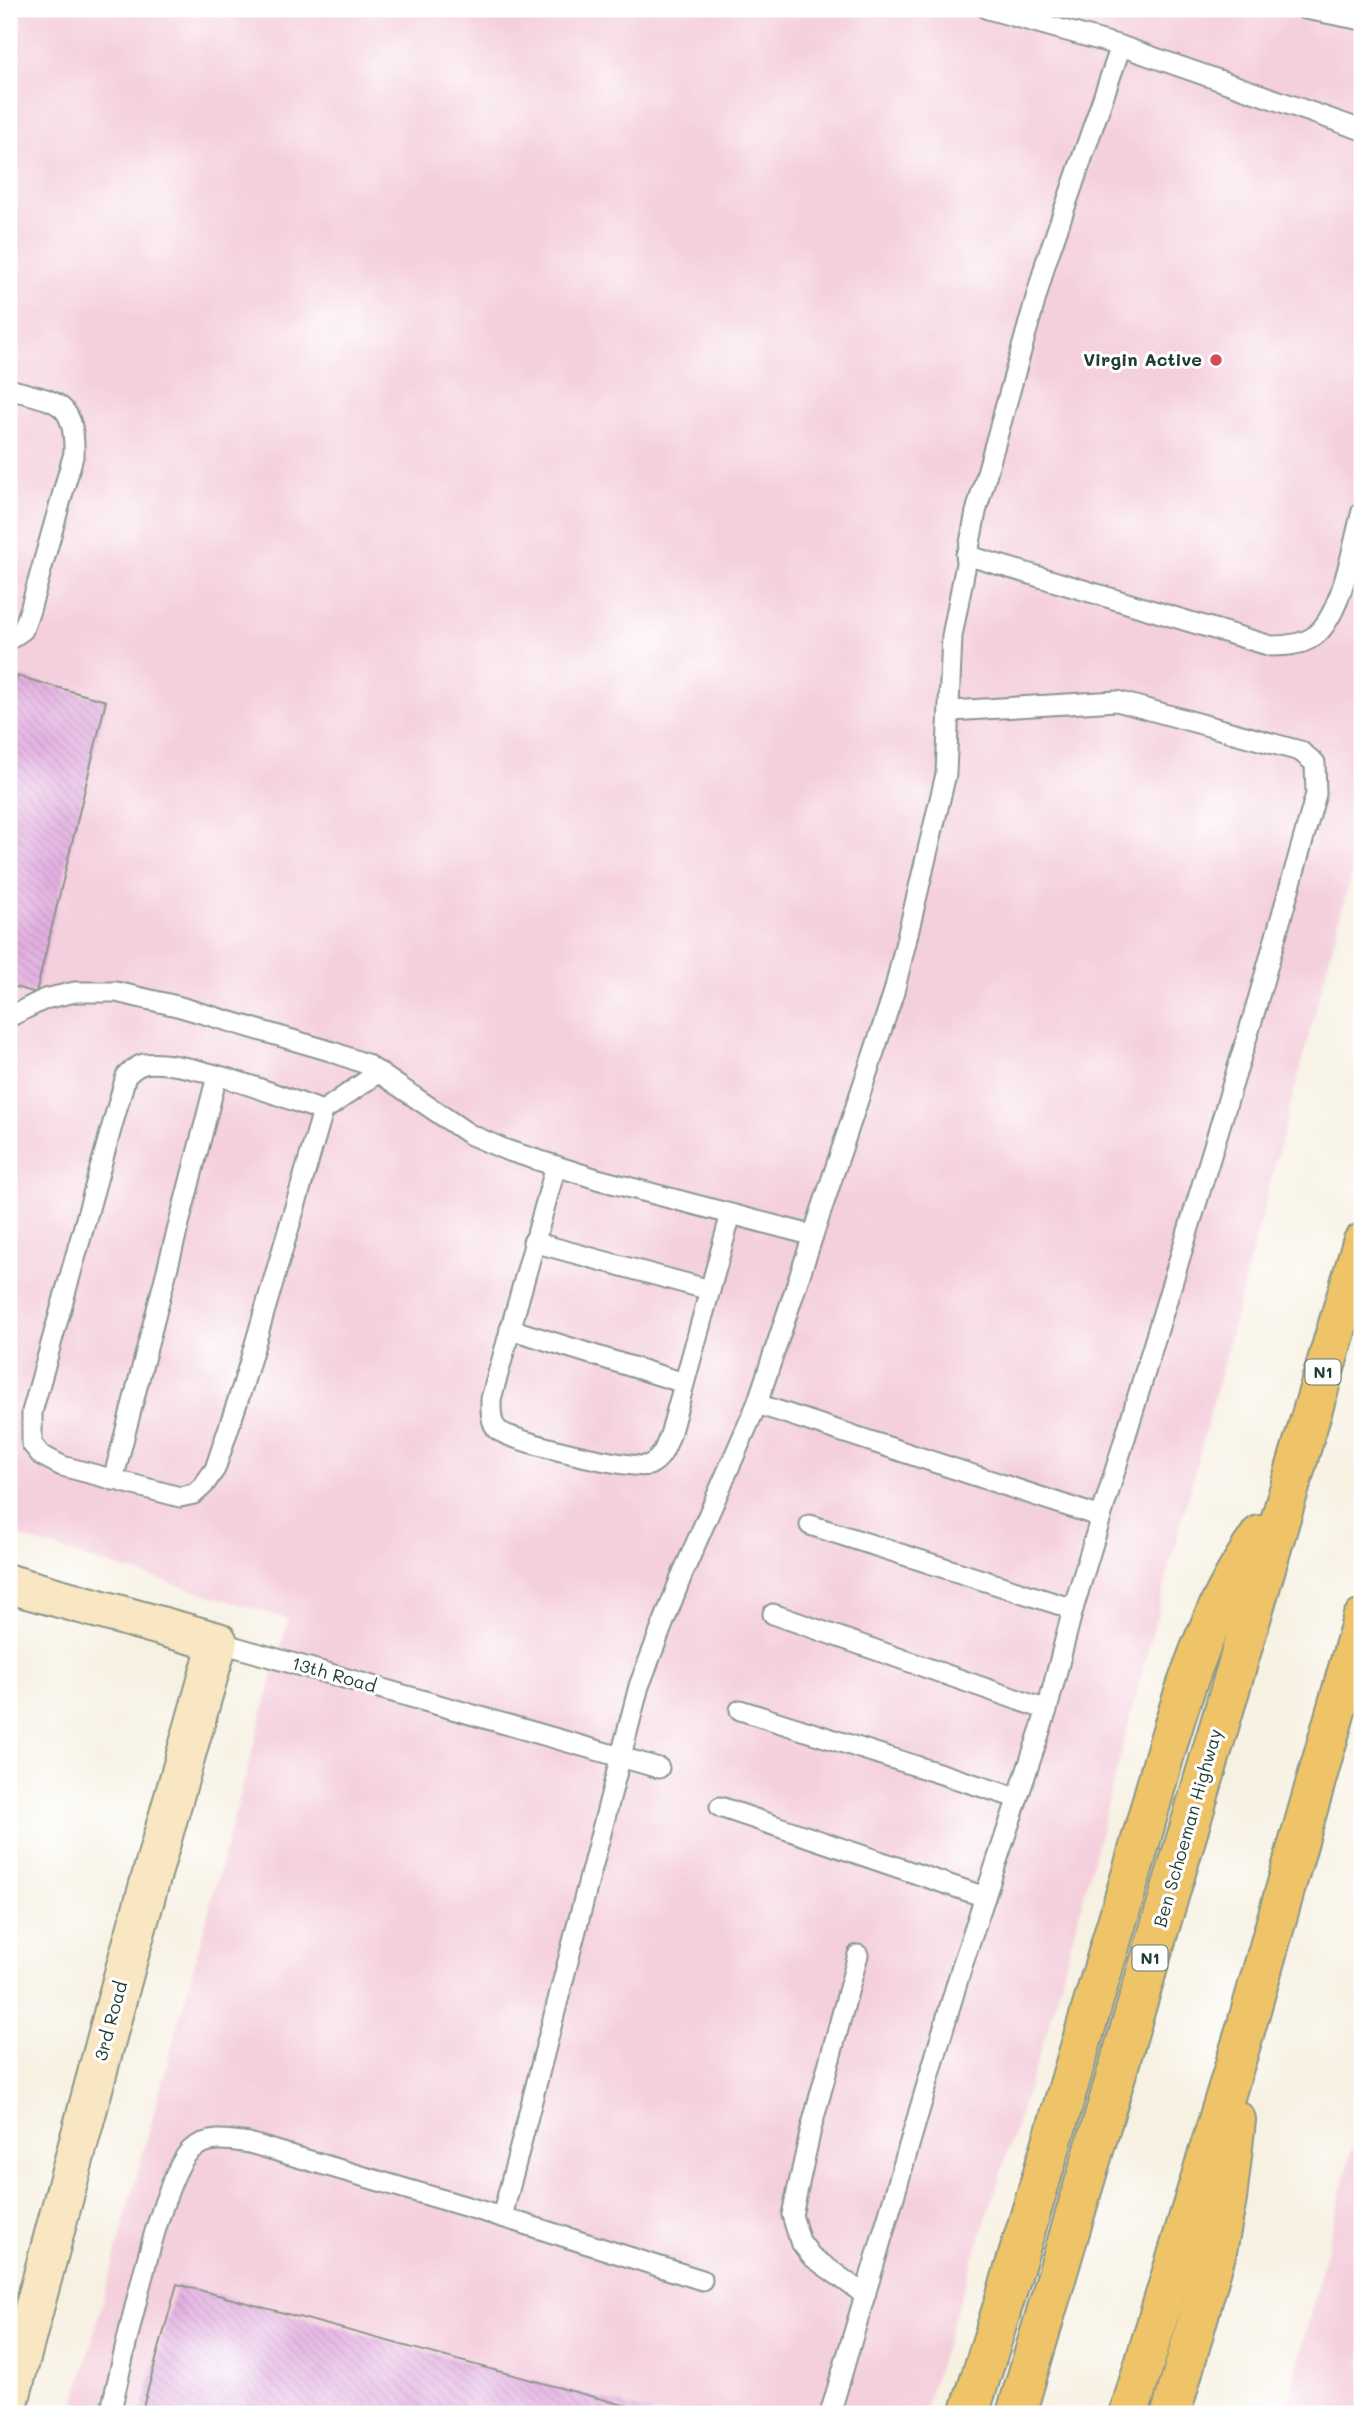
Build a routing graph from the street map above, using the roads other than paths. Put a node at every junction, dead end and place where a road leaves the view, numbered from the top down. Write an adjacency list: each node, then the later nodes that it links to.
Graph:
1 (988, 9): 4 (lane)
2 (1305, 9): 3 (lane)
3 (1362, 20)
4 (1121, 46): 5 (lane); 8 (lane)
5 (1362, 130)
6 (9, 389): 9 (lane)
7 (1362, 511): 8 (lane)
8 (966, 555): 10 (lane)
9 (9, 640)
10 (951, 711): 17 (lane); 26 (lane)
11 (9, 1017): 12 (lane)
12 (379, 1072): 14 (lane); 15 (lane)
13 (217, 1076): 14 (lane); 24 (lane); 24 (lane)
14 (323, 1111): 24 (lane)
15 (556, 1166): 16 (lane); 18 (lane)
16 (731, 1214): 17 (lane); 20 (lane)
17 (811, 1235): 23 (lane)
18 (533, 1242): 20 (lane); 21 (lane)
19 (1362, 1242): 25 (highway, Ben Schoeman Highway / N1)
20 (710, 1290): 22 (lane)
21 (510, 1329): 22 (lane); 22 (lane)
22 (684, 1383)
23 (757, 1404): 26 (lane); 35 (lane)
24 (113, 1480)
25 (1284, 1502): 48 (highway); 49 (highway, Ben Schoeman Highway / N1)
26 (1101, 1517): 29 (lane)
27 (810, 1525): 29 (lane)
28 (9, 1584): 32 (street, 13th Road)
29 (1073, 1609): 34 (lane)
30 (773, 1614): 34 (lane)
31 (1362, 1619): 41 (highway)
32 (218, 1642): 35 (lane, 13th Road); 45 (street, 3rd Road)
33 (740, 1710): 37 (lane)
34 (1047, 1710): 37 (lane)
35 (620, 1755): 36 (lane, 13th Road); 42 (lane)
36 (659, 1768)
37 (1017, 1798): 39 (lane)
38 (720, 1807): 39 (lane)
39 (985, 1897): 44 (lane)
40 (858, 1955): 44 (lane)
41 (1245, 2031): 50 (highway); 51 (highway)
42 (502, 2217): 43 (lane); 46 (lane)
43 (702, 2280)
44 (865, 2295): 47 (lane)
45 (9, 2402)
46 (110, 2414)
47 (830, 2414)
48 (969, 2414)
49 (1016, 2414)
50 (1129, 2414)
51 (1171, 2414)

